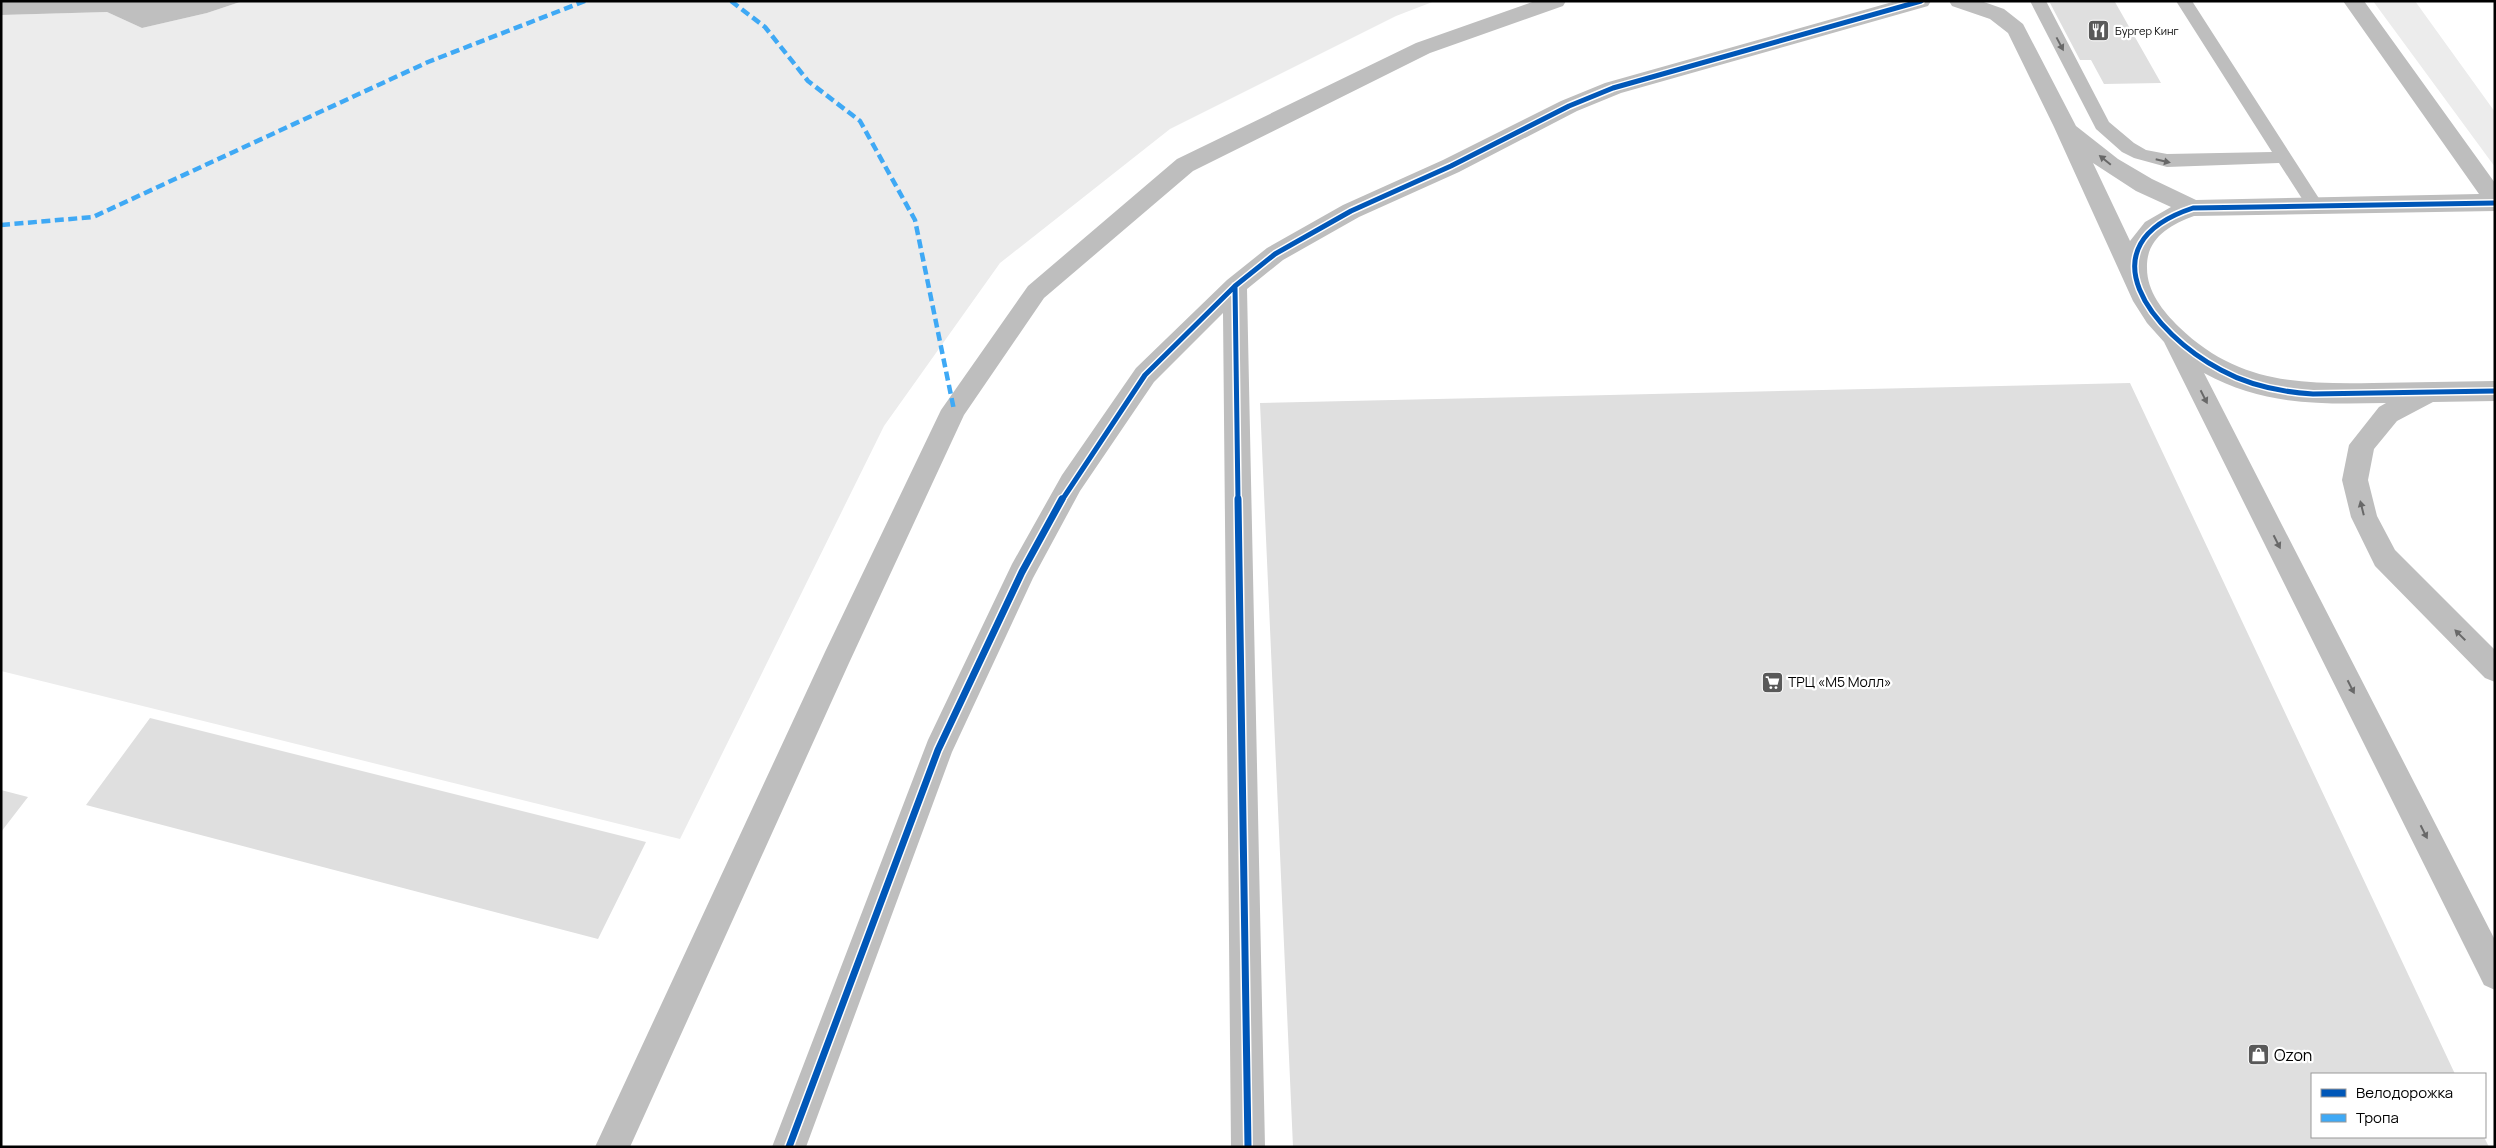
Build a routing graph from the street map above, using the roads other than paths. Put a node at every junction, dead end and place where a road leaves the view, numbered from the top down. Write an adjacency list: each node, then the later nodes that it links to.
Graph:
1 (1556, 1): 19 (street)
2 (1921, 1): 13 (street)
3 (1959, 1): 7 (street)
4 (2038, 1): 8 (lane, one-way to 8)
5 (2184, 1): 8 (lane)
6 (2353, 1): 9 (street)
7 (2065, 127): 11 (street, one-way to 7); 12 (street)
8 (2284, 157): 10 (lane)
9 (2495, 202): 10 (street)
10 (2314, 204): 11 (street)
11 (2193, 208): 12 (street)
12 (2135, 276): 14 (street)
13 (1235, 286): 20 (street); 21 (street)
14 (2174, 338): 16 (street); 18 (street, one-way to 18)
15 (2495, 391): 16 (street)
16 (2430, 392): 17 (street, one-way to 16)
17 (2495, 669)
18 (2495, 974)
19 (612, 1147)
20 (789, 1147)
21 (1248, 1147)

